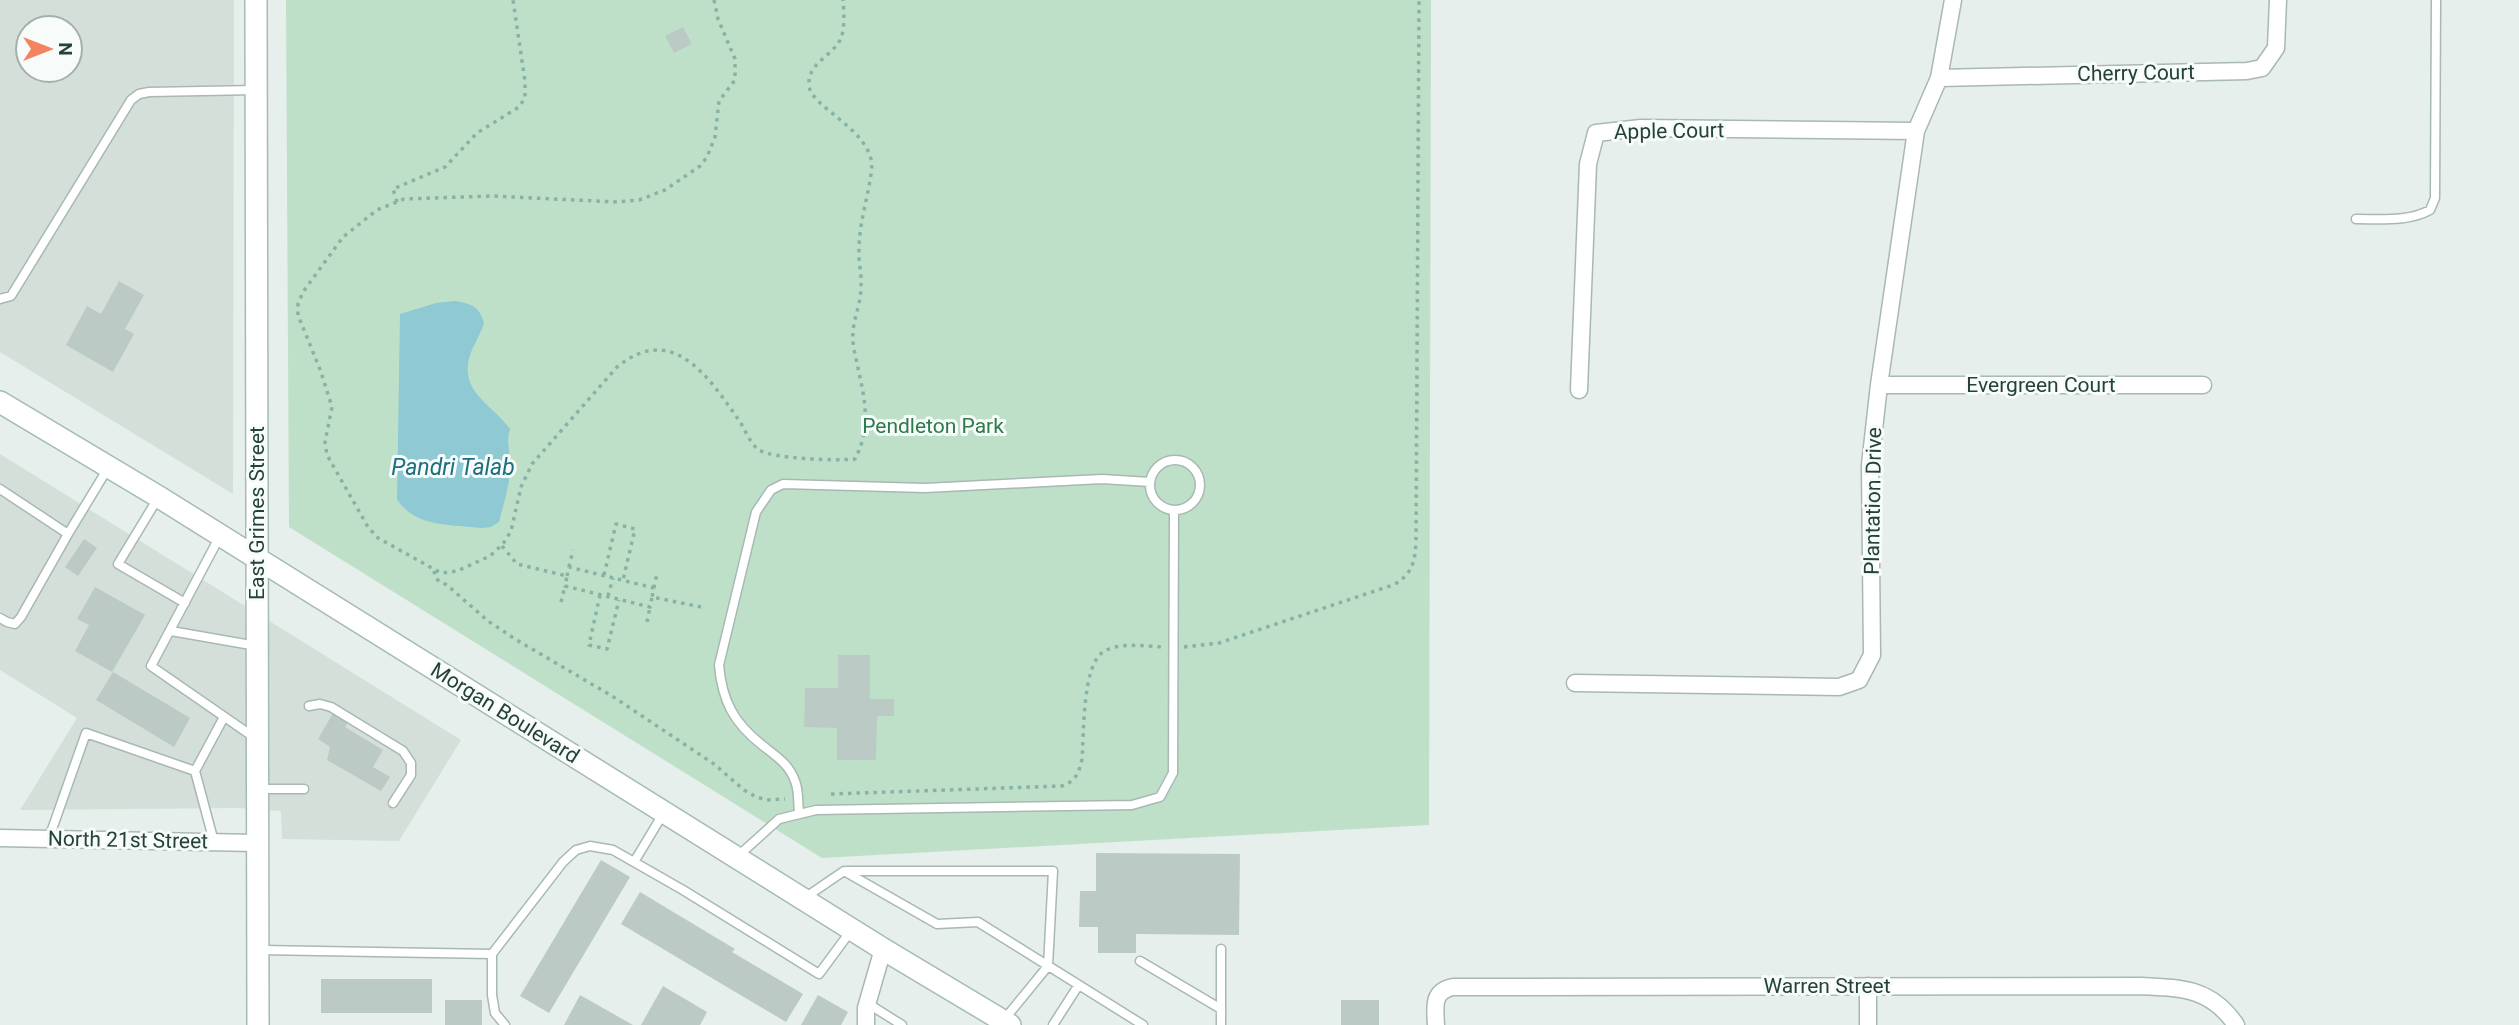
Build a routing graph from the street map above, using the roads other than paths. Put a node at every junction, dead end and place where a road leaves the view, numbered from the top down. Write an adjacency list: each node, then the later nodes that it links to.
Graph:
1 (256, 0): 6 (main road, East Grimes Street)
2 (1953, 0): 5 (street, Plantation Drive)
3 (2278, 0): 5 (street, Cherry Court)
4 (2436, 0): 8 (lane)
5 (1939, 78): 7 (street, Plantation Drive)
6 (256, 90): 9 (lane); 21 (main road, East Grimes Street)
7 (1916, 131): 10 (street, Plantation Drive); 12 (street, Apple Court)
8 (2356, 219)
9 (0, 299)
10 (1879, 385): 11 (street, Evergreen Court); 26 (street, Plantation Drive)
11 (2203, 385)
12 (1579, 390)
13 (2, 408): 14 (main road, Morgan Boulevard)
14 (108, 467): 17 (main road, Morgan Boulevard); 19 (lane)
15 (1150, 482): 18 (lane); 18 (lane); 35 (lane)
16 (0, 489): 19 (lane)
17 (159, 497): 20 (main road, Morgan Boulevard); 22 (lane)
18 (1174, 510): 35 (lane)
19 (68, 534): 23 (lane)
20 (220, 535): 21 (main road, Morgan Boulevard); 22 (lane)
21 (258, 559): 25 (main road, East Grimes Street); 34 (main road, Morgan Boulevard)
22 (185, 603): 24 (lane)
23 (0, 618)
24 (171, 631): 25 (lane); 28 (lane)
25 (258, 646): 29 (main road, East Grimes Street)
26 (1575, 683)
27 (309, 706): 33 (lane)
28 (224, 717): 29 (lane); 30 (lane)
29 (258, 740): 31 (main road, East Grimes Street)
30 (195, 771): 39 (lane); 40 (lane)
31 (257, 789): 32 (lane); 41 (main road, East Grimes Street)
32 (304, 789)
33 (393, 803)
34 (665, 812): 42 (main road, Morgan Boulevard); 43 (lane)
35 (799, 814): 42 (lane)
36 (0, 826): 38 (street)
37 (0, 838): 38 (street, North 21st Street)
38 (20, 838): 39 (street, North 21st Street)
39 (49, 838): 40 (street, North 21st Street)
40 (214, 842): 41 (street, North 21st Street)
41 (257, 843): 49 (main road, East Grimes Street)
42 (738, 856): 45 (main road, Morgan Boulevard)
43 (634, 862): 46 (lane); 50 (lane)
44 (844, 871): 45 (lane); 52 (lane); 52 (lane)
45 (804, 898): 46 (main road, Morgan Boulevard)
46 (852, 929): 47 (main road, Morgan Boulevard)
47 (883, 948): 55 (street); 57 (main road, Morgan Boulevard)
48 (1221, 949): 56 (lane)
49 (258, 950): 50 (lane); 58 (main road, East Grimes Street)
50 (492, 954): 59 (lane)
51 (1140, 961): 56 (lane)
52 (1048, 966): 53 (lane); 57 (lane)
53 (1078, 986): 62 (lane); 63 (lane)
54 (1868, 986): 65 (street, Warren Street); 66 (street); 67 (street, Warren Street)
55 (867, 1003): 60 (street); 61 (lane)
56 (1221, 1009): 64 (lane)
57 (1007, 1023)
58 (258, 1025)
59 (505, 1025)
60 (866, 1025)
61 (902, 1025)
62 (1053, 1025)
63 (1143, 1025)
64 (1221, 1025)
65 (1436, 1025)
66 (1868, 1025)
67 (2236, 1025)

